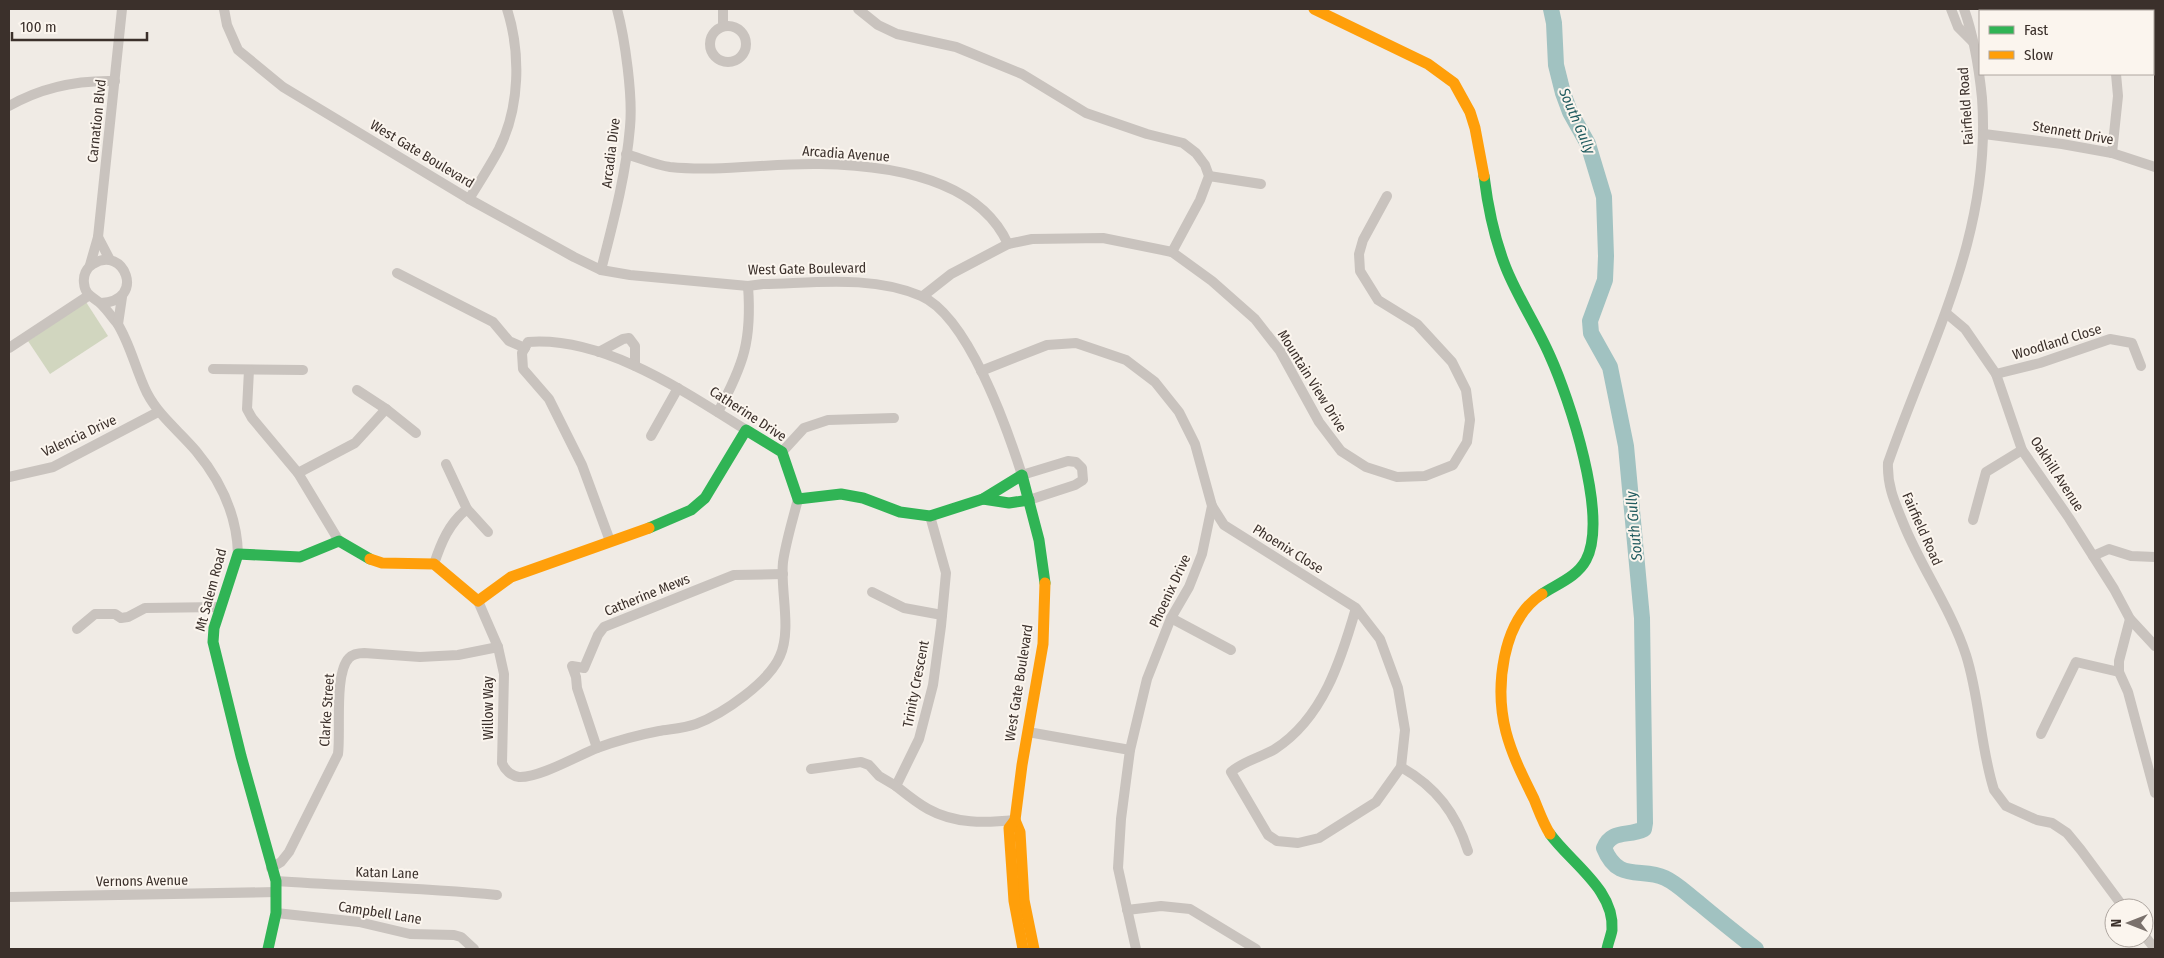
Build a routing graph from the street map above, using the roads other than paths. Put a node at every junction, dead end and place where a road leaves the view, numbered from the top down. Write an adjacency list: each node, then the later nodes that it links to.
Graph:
1 (122, 9): 15 (street, Carnation Blvd)
2 (224, 9): 24 (street, West Gate Boulevard)
3 (507, 9): 24 (street)
4 (617, 9): 18 (street, Arcadia Dive)
5 (723, 9): 10 (street)
6 (858, 9): 21 (street)
7 (1314, 9): 114 (street)
8 (1951, 9): 11 (street, Fairfield Road)
9 (1964, 9): 11 (street, Fairfield Road)
10 (723, 26)
11 (1973, 43): 12 (street, Fairfield Road)
12 (1979, 70)
13 (1980, 75): 17 (street, Fairfield Road)
14 (2116, 75): 19 (street)
15 (115, 81): 16 (street); 25 (street, Carnation Blvd)
16 (9, 106)
17 (1984, 134): 19 (street, Stennett Drive); 37 (street, Fairfield Road)
18 (626, 154): 26 (street, Arcadia Avenue); 30 (street, Arcadia Dive)
19 (2112, 154): 20 (street, Stennett Drive)
20 (2155, 167)
21 (1209, 176): 22 (street); 27 (street)
22 (1260, 184)
23 (1387, 196): 27 (street, Mountain View Drive)
24 (469, 199): 30 (street, West Gate Boulevard)
25 (98, 237): 28 (street); 29 (street, Carnation Blvd)
26 (1008, 244): 27 (street, Mountain View Drive); 34 (street, Mountain View Drive)
27 (1172, 252)
28 (110, 260): 29 (street); 35 (street)
29 (90, 265): 33 (street)
30 (601, 270): 32 (street, West Gate Boulevard)
31 (397, 273): 40 (street)
32 (748, 286): 34 (street, West Gate Boulevard); 53 (street)
33 (88, 296): 36 (street); 39 (street)
34 (923, 296): 47 (street, West Gate Boulevard)
35 (122, 297): 36 (street); 38 (street)
36 (101, 303): 38 (street, Mt Salem Road)
37 (1946, 313): 48 (street, Oakhill Avenue); 105 (street, Fairfield Road)
38 (118, 324): 52 (street, Mt Salem Road)
39 (9, 348)
40 (525, 348): 41 (street, Catherine Drive); 73 (street)
41 (599, 352): 42 (street, Catherine Drive); 42 (street)
42 (634, 366): 49 (street, Catherine Drive)
43 (2141, 366): 48 (street, Woodland Close)
44 (213, 370): 45 (street)
45 (249, 370): 46 (street); 61 (street)
46 (303, 370)
47 (981, 371): 62 (street, West Gate Boulevard); 67 (street, Phoenix Drive)
48 (1996, 374): 58 (street, Oakhill Avenue)
49 (678, 388): 53 (street, Catherine Drive); 57 (street)
50 (357, 390): 51 (street)
51 (386, 409): 56 (street); 61 (street)
52 (158, 412): 63 (street, Valencia Drive); 74 (street, Mt Salem Road)
53 (718, 412): 55 (street, Catherine Drive)
54 (894, 418): 59 (street)
55 (746, 430): 59 (street, Catherine Drive); 73 (street)
56 (416, 433)
57 (651, 436)
58 (2022, 450): 70 (street); 75 (street, Oakhill Avenue)
59 (782, 452): 64 (street, Catherine Drive)
60 (446, 464): 68 (street)
61 (298, 473): 72 (street)
62 (1022, 475): 65 (street); 66 (street, West Gate Boulevard); 66 (street)
63 (9, 477)
64 (798, 499): 69 (street); 78 (street)
65 (983, 499): 66 (street); 69 (street)
66 (1029, 500): 91 (street, West Gate Boulevard)
67 (1212, 506): 82 (street, Phoenix Close); 84 (street, Phoenix Drive)
68 (468, 509): 71 (street); 77 (street)
69 (930, 516): 83 (street, Trinity Crescent)
70 (1973, 520)
71 (488, 532)
72 (340, 542): 74 (street); 77 (street)
73 (610, 542): 80 (street)
74 (238, 554): 81 (street, Mt Salem Road)
75 (2093, 556): 76 (street); 85 (street, Oakhill Avenue)
76 (2155, 557)
77 (434, 564): 80 (street, Willow Way)
78 (782, 574): 93 (street); 93 (street, Catherine Mews)
79 (872, 592): 83 (street)
80 (478, 601): 88 (street, Willow Way)
81 (221, 607): 86 (street); 101 (street, Mt Salem Road)
82 (1356, 608): 95 (street, Phoenix Close); 95 (street, Phoenix Close)
83 (942, 614): 97 (street, Trinity Crescent)
84 (1171, 618): 89 (street); 94 (street, Phoenix Drive)
85 (2130, 619): 87 (street, Oakhill Avenue); 90 (street)
86 (77, 629)
87 (2155, 646)
88 (498, 647): 93 (street, Willow Way); 101 (street, Clarke Street)
89 (1231, 650)
90 (2118, 672): 92 (street); 98 (street)
91 (1028, 732): 94 (street); 99 (street, West Gate Boulevard)
92 (2041, 734)
93 (597, 748)
94 (1130, 750): 106 (street, Phoenix Drive)
95 (1401, 767): 100 (street)
96 (811, 769): 97 (street)
97 (896, 786): 99 (street)
98 (2155, 793)
99 (1015, 820): 110 (street, West Gate Boulevard); 111 (street, West Gate Boulevard)
100 (1468, 851)
101 (271, 868): 102 (street, Mt Salem Road)
102 (276, 887): 103 (street, Katan Lane); 104 (street, Vernons Avenue); 107 (street, Mt Salem Road)
103 (497, 895)
104 (9, 897)
105 (2117, 898)
106 (1127, 910): 112 (street, Phoenix Drive); 113 (street)
107 (276, 913): 108 (street, Mt Salem Road); 109 (street, Campbell Lane)
108 (268, 949)
109 (474, 949)
110 (1023, 949)
111 (1034, 949)
112 (1136, 949)
113 (1256, 949)
114 (1607, 949)

